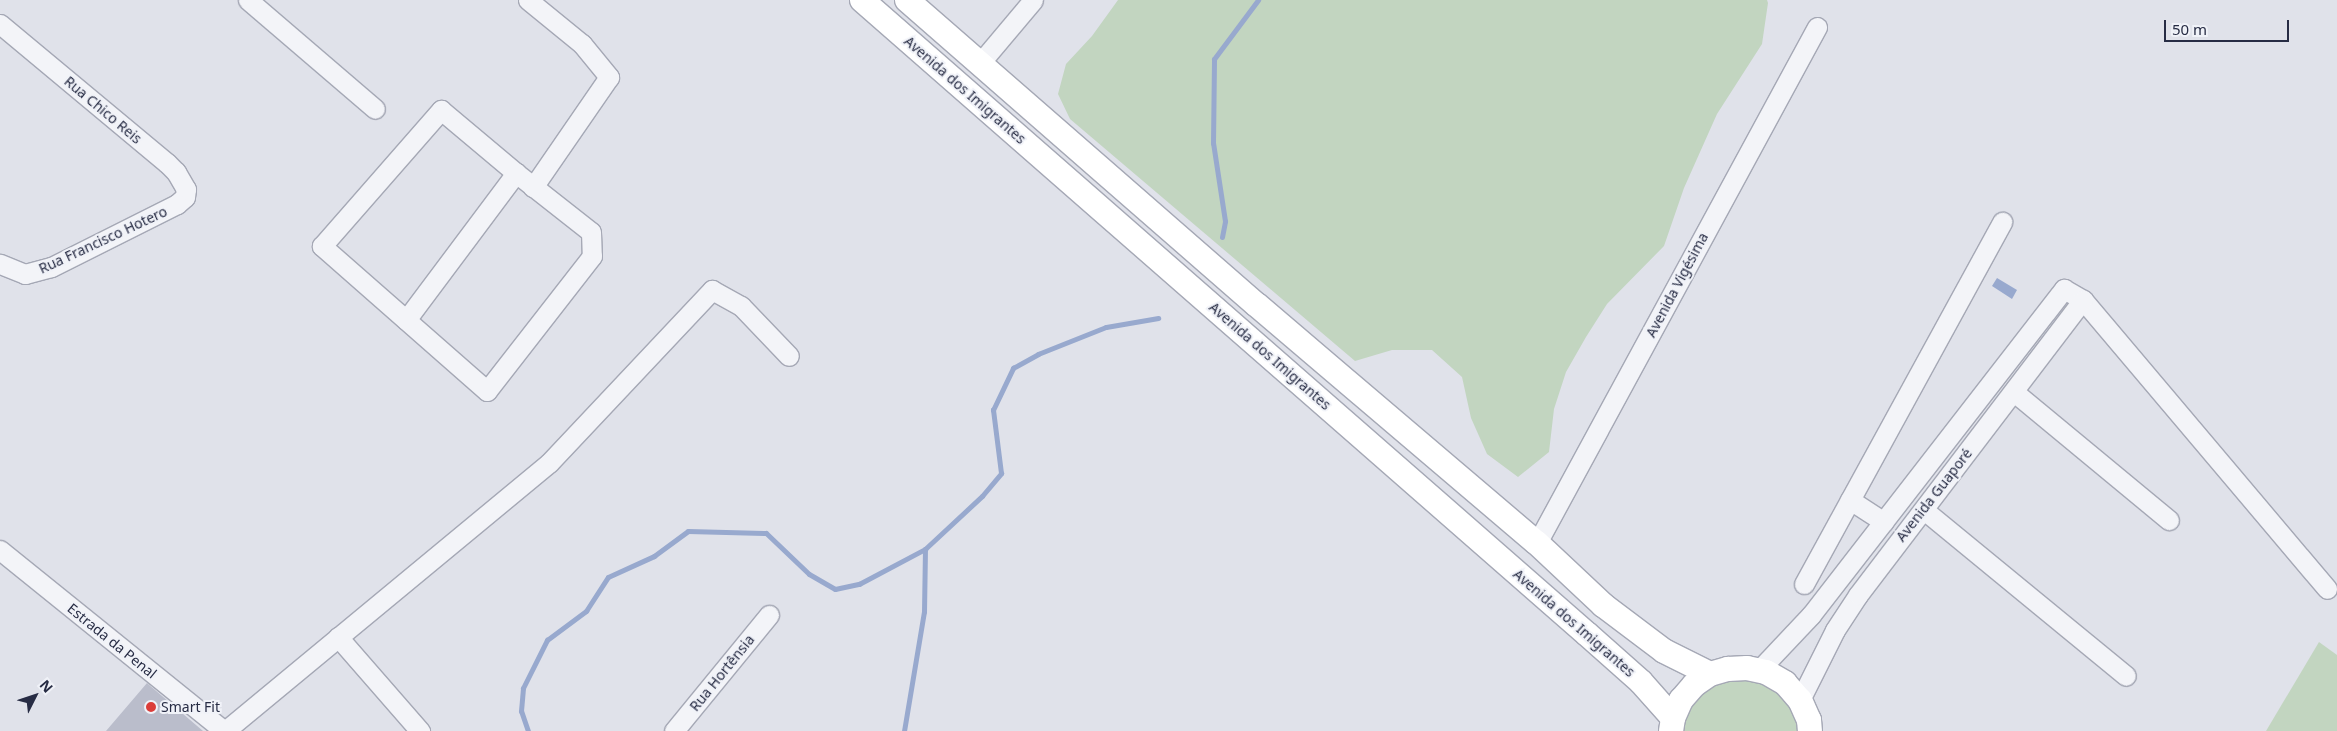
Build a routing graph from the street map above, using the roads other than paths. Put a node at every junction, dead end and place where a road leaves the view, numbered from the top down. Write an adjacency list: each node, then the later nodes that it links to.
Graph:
1 (248, 0): 9 (street)
2 (528, 0): 11 (street)
3 (862, 0): 35 (main road, Avenida dos Imigrantes)
4 (907, 0): 8 (main road)
5 (1033, 0): 8 (street)
6 (0, 24): 12 (street, Rua Chico Reis)
7 (1816, 28): 25 (street, Avenida Vigésima)
8 (980, 63): 25 (main road)
9 (375, 109)
10 (516, 173): 11 (street); 16 (street); 16 (street)
11 (533, 187): 16 (street)
12 (177, 204): 14 (street, Rua Francisco Hotero)
13 (2002, 222): 21 (street)
14 (0, 264)
15 (2083, 300): 18 (street, Avenida Guaporé); 19 (street, Avenida Guaporé); 28 (street)
16 (406, 320)
17 (789, 356): 30 (street)
18 (2014, 392): 20 (street, Avenida Guaporé); 23 (street)
19 (1978, 400): 20 (street); 24 (street, Avenida Guaporé)
20 (1997, 413): 22 (street, Avenida Guaporé)
21 (1850, 500): 24 (street); 27 (street)
22 (1924, 510): 33 (street); 34 (street, Avenida Guaporé)
23 (2169, 520)
24 (1884, 522): 31 (street, Avenida Guaporé)
25 (1537, 543): 32 (main road)
26 (0, 550): 36 (street, Estrada da Penal)
27 (1804, 584)
28 (2326, 588)
29 (769, 615): 38 (street, Rua Hortênsia)
30 (338, 637): 36 (street); 37 (street)
31 (1758, 670): 32 (main road); 34 (main road)
32 (1710, 674): 35 (main road)
33 (2126, 676)
34 (1800, 700): 39 (main road)
35 (1672, 725)
36 (225, 731)
37 (420, 731)
38 (674, 731)
39 (1810, 731)

